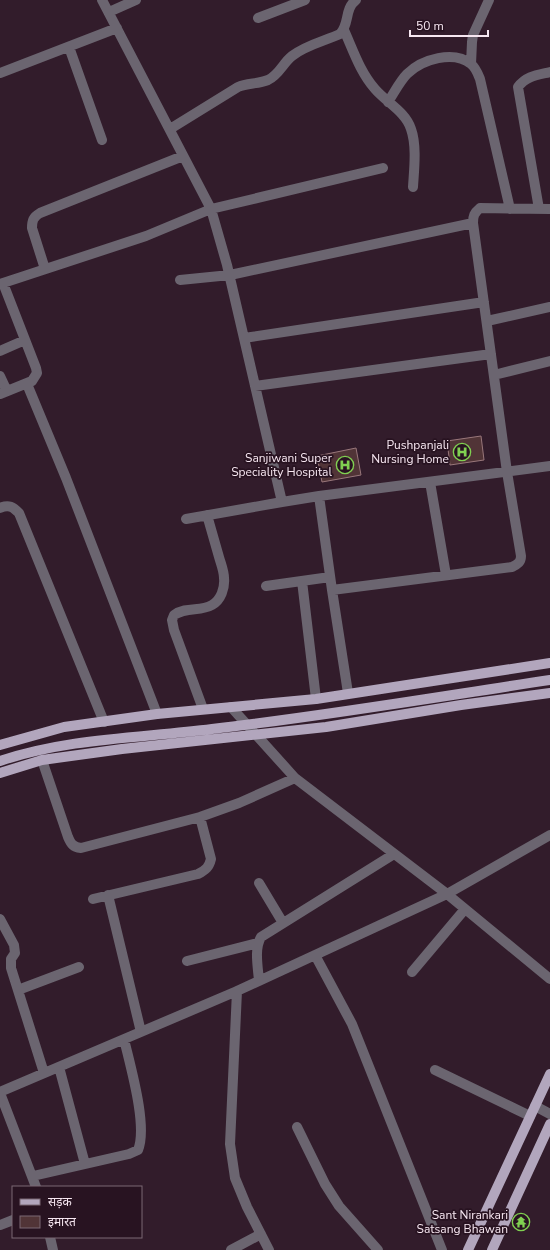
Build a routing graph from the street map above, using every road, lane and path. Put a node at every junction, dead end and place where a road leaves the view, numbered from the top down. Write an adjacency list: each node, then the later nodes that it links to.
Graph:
1 (102, 0): 6 (street)
2 (136, 0): 6 (street)
3 (305, 0): 7 (street)
4 (356, 0): 9 (street)
5 (489, 0): 11 (street)
6 (108, 12): 8 (street)
7 (258, 18)
8 (117, 28): 10 (street); 15 (street)
9 (344, 30): 14 (street); 15 (street)
10 (69, 47): 13 (street); 16 (street)
11 (471, 64): 14 (street); 21 (street)
12 (550, 72): 22 (street)
13 (0, 73)
14 (388, 102): 19 (street)
15 (170, 129): 17 (street)
16 (102, 140)
17 (183, 156): 20 (street); 25 (street)
18 (383, 168): 20 (street)
19 (413, 187)
20 (211, 209): 25 (street); 26 (street)
21 (510, 209): 22 (street); 24 (street)
22 (539, 209): 23 (street)
23 (550, 209)
24 (473, 224): 26 (street); 29 (street)
25 (45, 269): 28 (street)
26 (230, 275): 27 (street); 32 (street)
27 (180, 280)
28 (1, 284): 33 (street)
29 (484, 302): 31 (street); 32 (street)
30 (550, 307): 31 (street)
31 (487, 321): 35 (street)
32 (244, 338): 40 (street)
33 (25, 340): 34 (street); 39 (street)
34 (0, 351)
35 (491, 354): 37 (street); 40 (street)
36 (550, 361): 37 (street)
37 (494, 375): 43 (street)
38 (0, 376): 41 (street)
39 (27, 384): 41 (street); 64 (street)
40 (255, 386): 46 (street)
41 (4, 393)
42 (550, 466): 43 (street)
43 (507, 472): 44 (street); 50 (street)
44 (430, 482): 45 (street); 50 (street)
45 (319, 496): 46 (street); 51 (street)
46 (282, 502): 48 (street)
47 (0, 508): 65 (street)
48 (207, 516): 49 (street); 62 (street)
49 (186, 519)
50 (446, 575): 54 (street)
51 (330, 577): 52 (street); 54 (street)
52 (302, 581): 53 (street); 60 (street)
53 (266, 586)
54 (332, 590): 58 (street)
55 (550, 663): 57 (main road)
56 (550, 680): 69 (main road)
57 (418, 682): 58 (main road); 63 (main road)
58 (348, 693): 60 (main road)
59 (550, 693): 63 (main road)
60 (316, 699): 61 (main road)
61 (231, 707): 62 (main road); 66 (street)
62 (203, 709): 64 (main road)
63 (425, 711): 66 (main road)
64 (157, 714): 65 (main road)
65 (104, 722): 67 (main road)
66 (256, 734): 68 (main road); 71 (street)
67 (0, 745)
68 (42, 760): 70 (main road); 72 (street)
69 (0, 761)
70 (0, 773)
71 (295, 778): 72 (street); 74 (street)
72 (200, 817): 77 (street)
73 (550, 835): 76 (street)
74 (394, 854): 76 (street); 81 (street)
75 (259, 883): 81 (street)
76 (447, 894): 79 (street); 83 (street)
77 (108, 895): 78 (street); 91 (street)
78 (93, 899)
79 (465, 909): 86 (street); 87 (street)
80 (0, 919): 89 (street)
81 (284, 922): 82 (street)
82 (258, 943): 84 (street); 88 (street)
83 (314, 955): 88 (street); 114 (street)
84 (187, 961)
85 (79, 967): 89 (street)
86 (412, 972)
87 (550, 979)
88 (259, 981): 90 (street)
89 (18, 990): 95 (street)
90 (237, 991): 91 (street); 108 (street)
91 (141, 1032): 92 (street)
92 (124, 1039): 93 (street); 103 (street)
93 (59, 1067): 95 (street); 103 (street)
94 (435, 1070): 100 (street)
95 (44, 1073): 97 (street)
96 (550, 1074): 98 (main road)
97 (0, 1092): 104 (street)
98 (535, 1106): 99 (street); 100 (main road)
99 (550, 1114)
100 (530, 1116): 115 (main road)
101 (550, 1124): 116 (main road)
102 (298, 1128): 113 (street)
103 (85, 1164): 104 (street)
104 (33, 1176): 105 (street)
105 (36, 1186)
106 (12, 1220): 107 (street)
107 (0, 1225)
108 (261, 1234): 111 (street); 112 (street)
109 (50, 1238): 110 (street)
110 (53, 1250)
111 (230, 1250)
112 (269, 1250)
113 (378, 1250)
114 (442, 1250)
115 (468, 1250)
116 (492, 1250)

